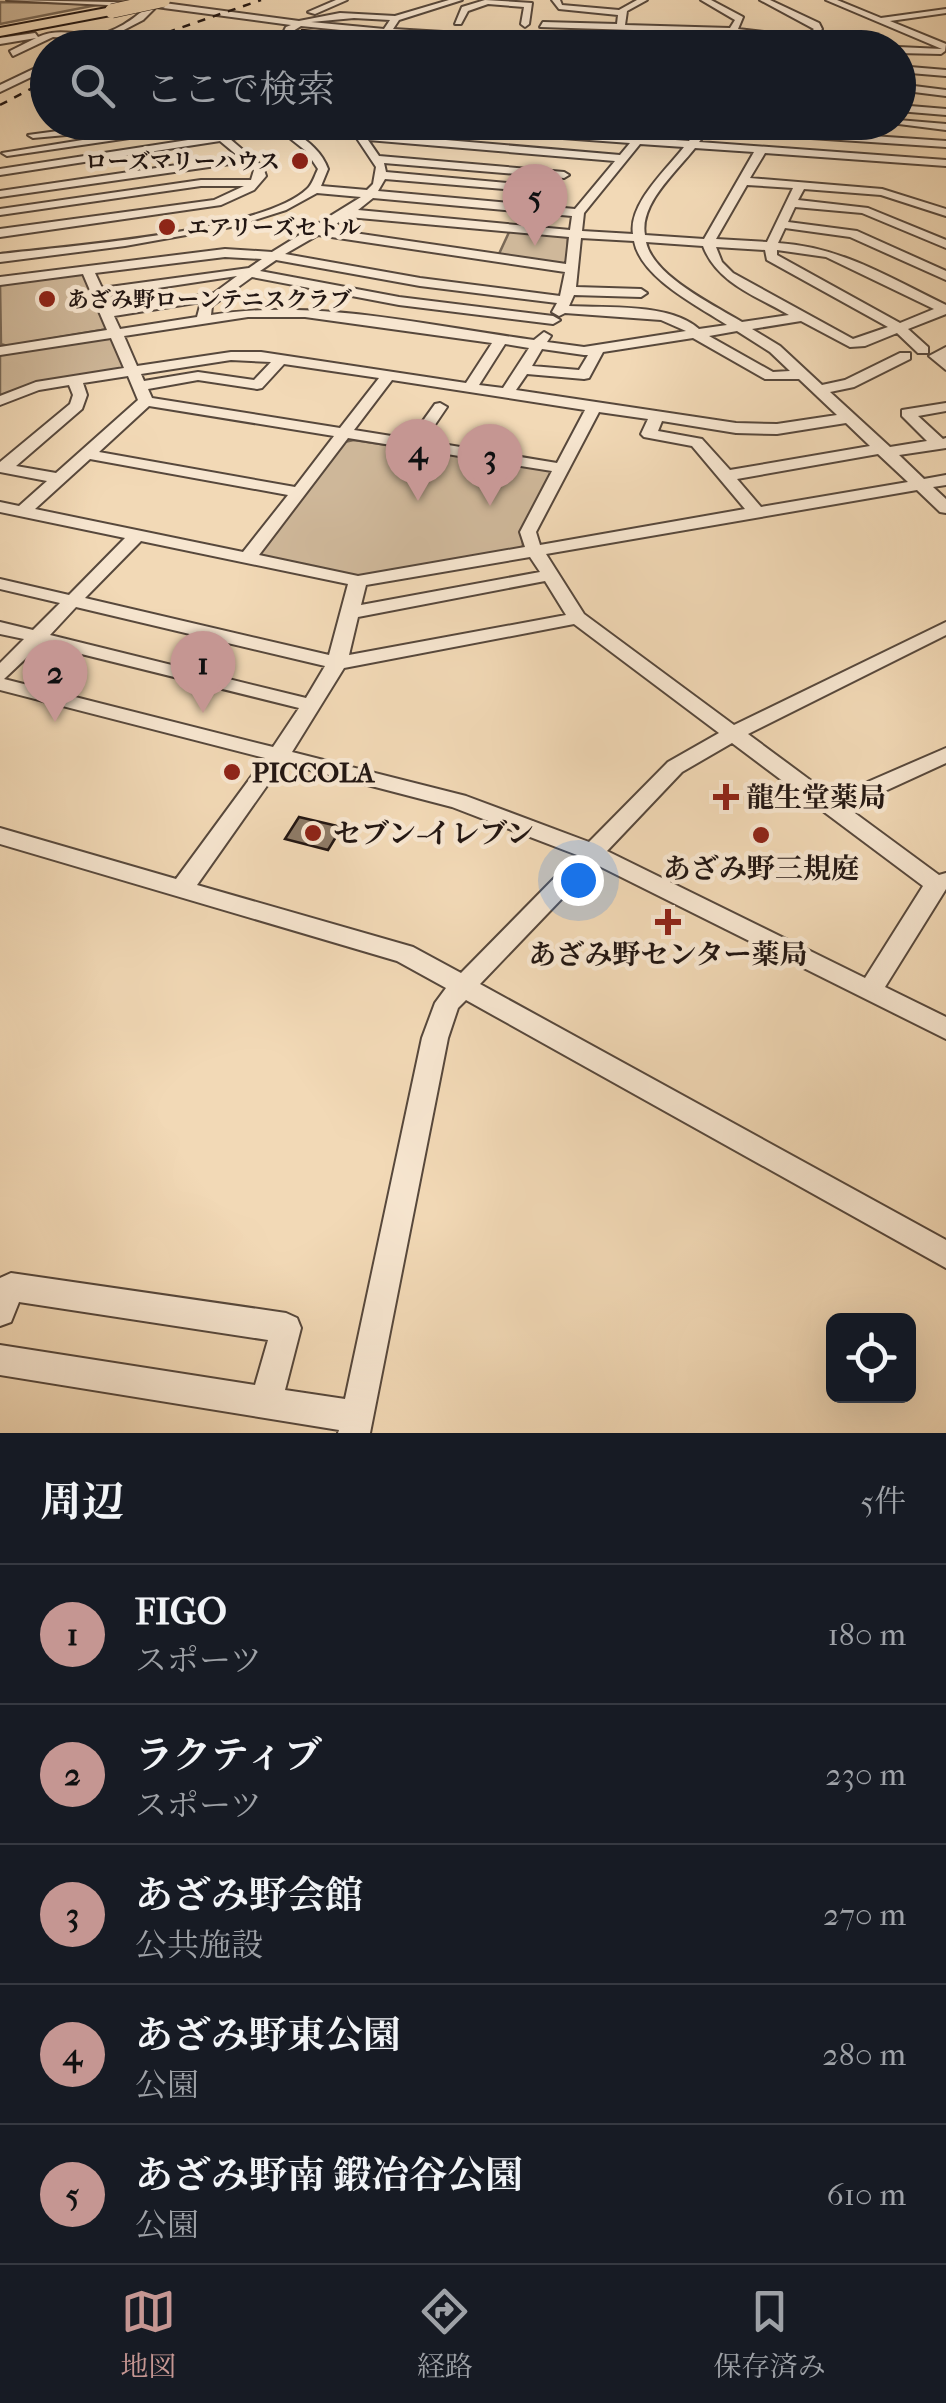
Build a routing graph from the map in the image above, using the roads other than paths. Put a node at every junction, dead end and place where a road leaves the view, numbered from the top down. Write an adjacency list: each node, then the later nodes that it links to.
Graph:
1 (11, 0): 11 (street)
2 (343, 0): 23 (street)
3 (402, 0): 15 (street)
4 (458, 0): 15 (street)
5 (556, 0): 21 (street)
6 (643, 0): 21 (street)
7 (705, 0): 16 (street)
8 (766, 0): 12 (street); 44 (street)
9 (830, 0): 29 (street)
10 (938, 0): 13 (street)
11 (153, 1): 18 (highway, bridge); 18 (highway, bridge); 19 (street); 36 (street)
12 (749, 2)
13 (946, 3)
14 (734, 4): 16 (street)
15 (436, 6): 25 (street)
16 (718, 6): 43 (street)
17 (912, 6): 22 (street)
18 (107, 9): 35 (highway)
19 (202, 10): 28 (street); 32 (street)
20 (946, 11): 22 (street)
21 (621, 12): 42 (street)
22 (931, 13): 27 (street); 29 (street)
23 (333, 16): 25 (street); 32 (street)
24 (461, 17): 25 (street); 26 (street); 31 (street)
25 (396, 18): 39 (street)
26 (526, 19): 30 (street); 33 (street)
27 (946, 19)
28 (184, 20)
29 (879, 20): 34 (street)
30 (564, 21): 40 (street); 41 (street)
31 (472, 22)
32 (299, 23): 37 (street); 38 (street)
33 (512, 24)
34 (897, 28): 45 (street); 46 (street)
35 (0, 29)
36 (116, 30)
37 (289, 30)
38 (375, 30)
39 (387, 30)
40 (560, 30)
41 (614, 30)
42 (619, 30)
43 (734, 30)
44 (817, 30)
45 (882, 30)
46 (902, 30)
47 (916, 36): 51 (street)
48 (30, 37): 49 (street)
49 (0, 41)
50 (30, 45): 54 (street)
51 (946, 49): 52 (street)
52 (916, 51)
53 (0, 53): 54 (street)
54 (13, 53): 55 (street)
55 (30, 54)
56 (916, 71): 57 (street)
57 (946, 73)
58 (30, 74): 59 (street)
59 (0, 90)
60 (916, 90): 61 (street)
61 (946, 92)
62 (916, 110): 63 (street)
63 (946, 112)
64 (916, 124): 65 (street)
65 (946, 127)
66 (30, 137): 83 (street)
67 (101, 140): 83 (street)
68 (203, 140): 89 (street)
69 (226, 140): 84 (street)
70 (294, 140): 96 (street)
71 (364, 140): 86 (street)
72 (410, 140): 80 (street)
73 (500, 140): 80 (street)
74 (628, 140): 77 (street)
75 (695, 140): 78 (street)
76 (896, 140): 79 (street)
77 (637, 141): 78 (street); 85 (street)
78 (692, 144): 81 (street); 112 (street)
79 (946, 144)
80 (497, 147): 82 (street)
81 (761, 150): 87 (street); 88 (street)
82 (583, 155): 85 (street); 91 (street)
83 (4, 156)
84 (247, 158): 94 (street); 98 (street)
85 (622, 158): 105 (street)
86 (378, 160): 90 (street); 91 (street)
87 (946, 162)
88 (754, 163): 92 (street); 93 (street)
89 (0, 172)
90 (382, 175): 97 (street); 99 (street)
91 (564, 175): 97 (street)
92 (946, 176)
93 (743, 181): 95 (street); 113 (street)
94 (255, 183): 104 (street); 110 (street)
95 (800, 185): 101 (street); 102 (street)
96 (314, 189): 99 (street); 117 (street)
97 (550, 190): 103 (street)
98 (0, 194)
99 (372, 194): 103 (street); 107 (street)
100 (946, 201): 102 (street)
101 (791, 203): 108 (street); 114 (street)
102 (932, 206): 106 (street)
103 (536, 209): 105 (street)
104 (0, 212)
105 (578, 213): 111 (street)
106 (946, 213)
107 (347, 214): 109 (street); 111 (street)
108 (780, 224): 115 (street); 121 (street)
109 (316, 232): 116 (street); 119 (street)
110 (0, 233)
111 (574, 234): 112 (street); 119 (street)
112 (638, 237): 113 (street); 134 (street)
113 (708, 242): 115 (street); 130 (street)
114 (946, 244)
115 (771, 246): 128 (street); 133 (street)
116 (274, 256): 118 (street); 120 (street); 127 (street)
117 (0, 258)
118 (86, 268): 122 (street); 123 (street)
119 (571, 269): 127 (street)
120 (251, 272): 123 (street); 125 (street); 126 (street)
121 (946, 276)
122 (0, 280)
123 (97, 293): 129 (street)
124 (641, 294): 127 (street)
125 (217, 296): 129 (street); 131 (street)
126 (399, 301): 127 (street); 132 (street)
127 (562, 305): 136 (street); 138 (street)
128 (945, 309): 133 (street)
129 (106, 312): 135 (street)
130 (801, 316): 133 (street); 134 (street)
131 (203, 319): 132 (street); 135 (street)
132 (379, 323): 137 (street)
133 (898, 327): 141 (street)
134 (742, 328): 136 (street); 149 (street)
135 (114, 333): 139 (street); 152 (street)
136 (698, 335): 140 (street); 147 (street)
137 (501, 340): 138 (street); 153 (street)
138 (538, 346): 140 (street); 146 (street)
139 (0, 350)
140 (596, 350): 146 (street)
141 (923, 350)
142 (946, 351): 145 (street)
143 (904, 356): 154 (street)
144 (280, 359): 148 (street); 152 (street); 152 (street)
145 (946, 366)
146 (523, 369): 155 (street)
147 (756, 369): 149 (street); 151 (street)
148 (389, 375): 153 (street); 162 (street)
149 (802, 375): 154 (street)
150 (75, 380): 152 (street); 156 (street); 167 (street)
151 (750, 385)
152 (138, 386): 162 (street); 166 (street)
153 (470, 387): 155 (street)
154 (817, 390): 161 (street)
155 (506, 393): 159 (street)
156 (0, 401)
157 (946, 406): 163 (street)
158 (440, 407): 164 (street)
159 (594, 408): 160 (street); 168 (street)
160 (657, 416): 161 (street); 169 (street)
161 (847, 418): 165 (street)
162 (345, 433): 164 (street); 173 (street)
163 (943, 443): 165 (street)
164 (414, 446): 168 (street)
165 (883, 451): 169 (street); 172 (street)
166 (86, 454): 170 (street); 173 (street)
167 (2, 467): 170 (street)
168 (560, 468): 179 (street)
169 (725, 476): 177 (street)
170 (59, 479): 176 (street)
171 (946, 480): 172 (street)
172 (920, 484): 175 (street); 177 (street)
173 (298, 492): 180 (street)
174 (0, 507): 176 (street)
175 (946, 508)
176 (22, 512): 178 (street)
177 (757, 513): 179 (street)
178 (138, 535): 180 (street); 184 (street)
179 (537, 552): 181 (street); 182 (street)
180 (247, 559): 182 (street)
181 (552, 575): 185 (street); 186 (street)
182 (358, 581): 185 (street)
183 (0, 584): 184 (street)
184 (73, 601): 189 (street); 190 (street)
185 (350, 612): 190 (street)
186 (578, 618): 190 (street); 194 (street)
187 (0, 628): 189 (street)
188 (946, 628): 194 (street)
189 (37, 637): 191 (street); 193 (street)
190 (337, 663): 193 (street)
191 (0, 674)
192 (0, 684): 195 (street)
193 (310, 705): 195 (street)
194 (734, 733): 197 (street); 199 (street)
195 (278, 755): 199 (street); 201 (street)
196 (946, 755): 197 (street)
197 (834, 805): 200 (street)
198 (0, 836): 201 (street)
199 (590, 850): 202 (street); 203 (street)
200 (941, 882): 203 (street)
201 (182, 888): 202 (street)
202 (464, 984): 205 (street); 209 (street)
203 (870, 990): 204 (street)
204 (946, 1029)
205 (946, 1254)
206 (0, 1312): 208 (street)
207 (0, 1360): 208 (street)
208 (266, 1402): 209 (street)
209 (355, 1425)

